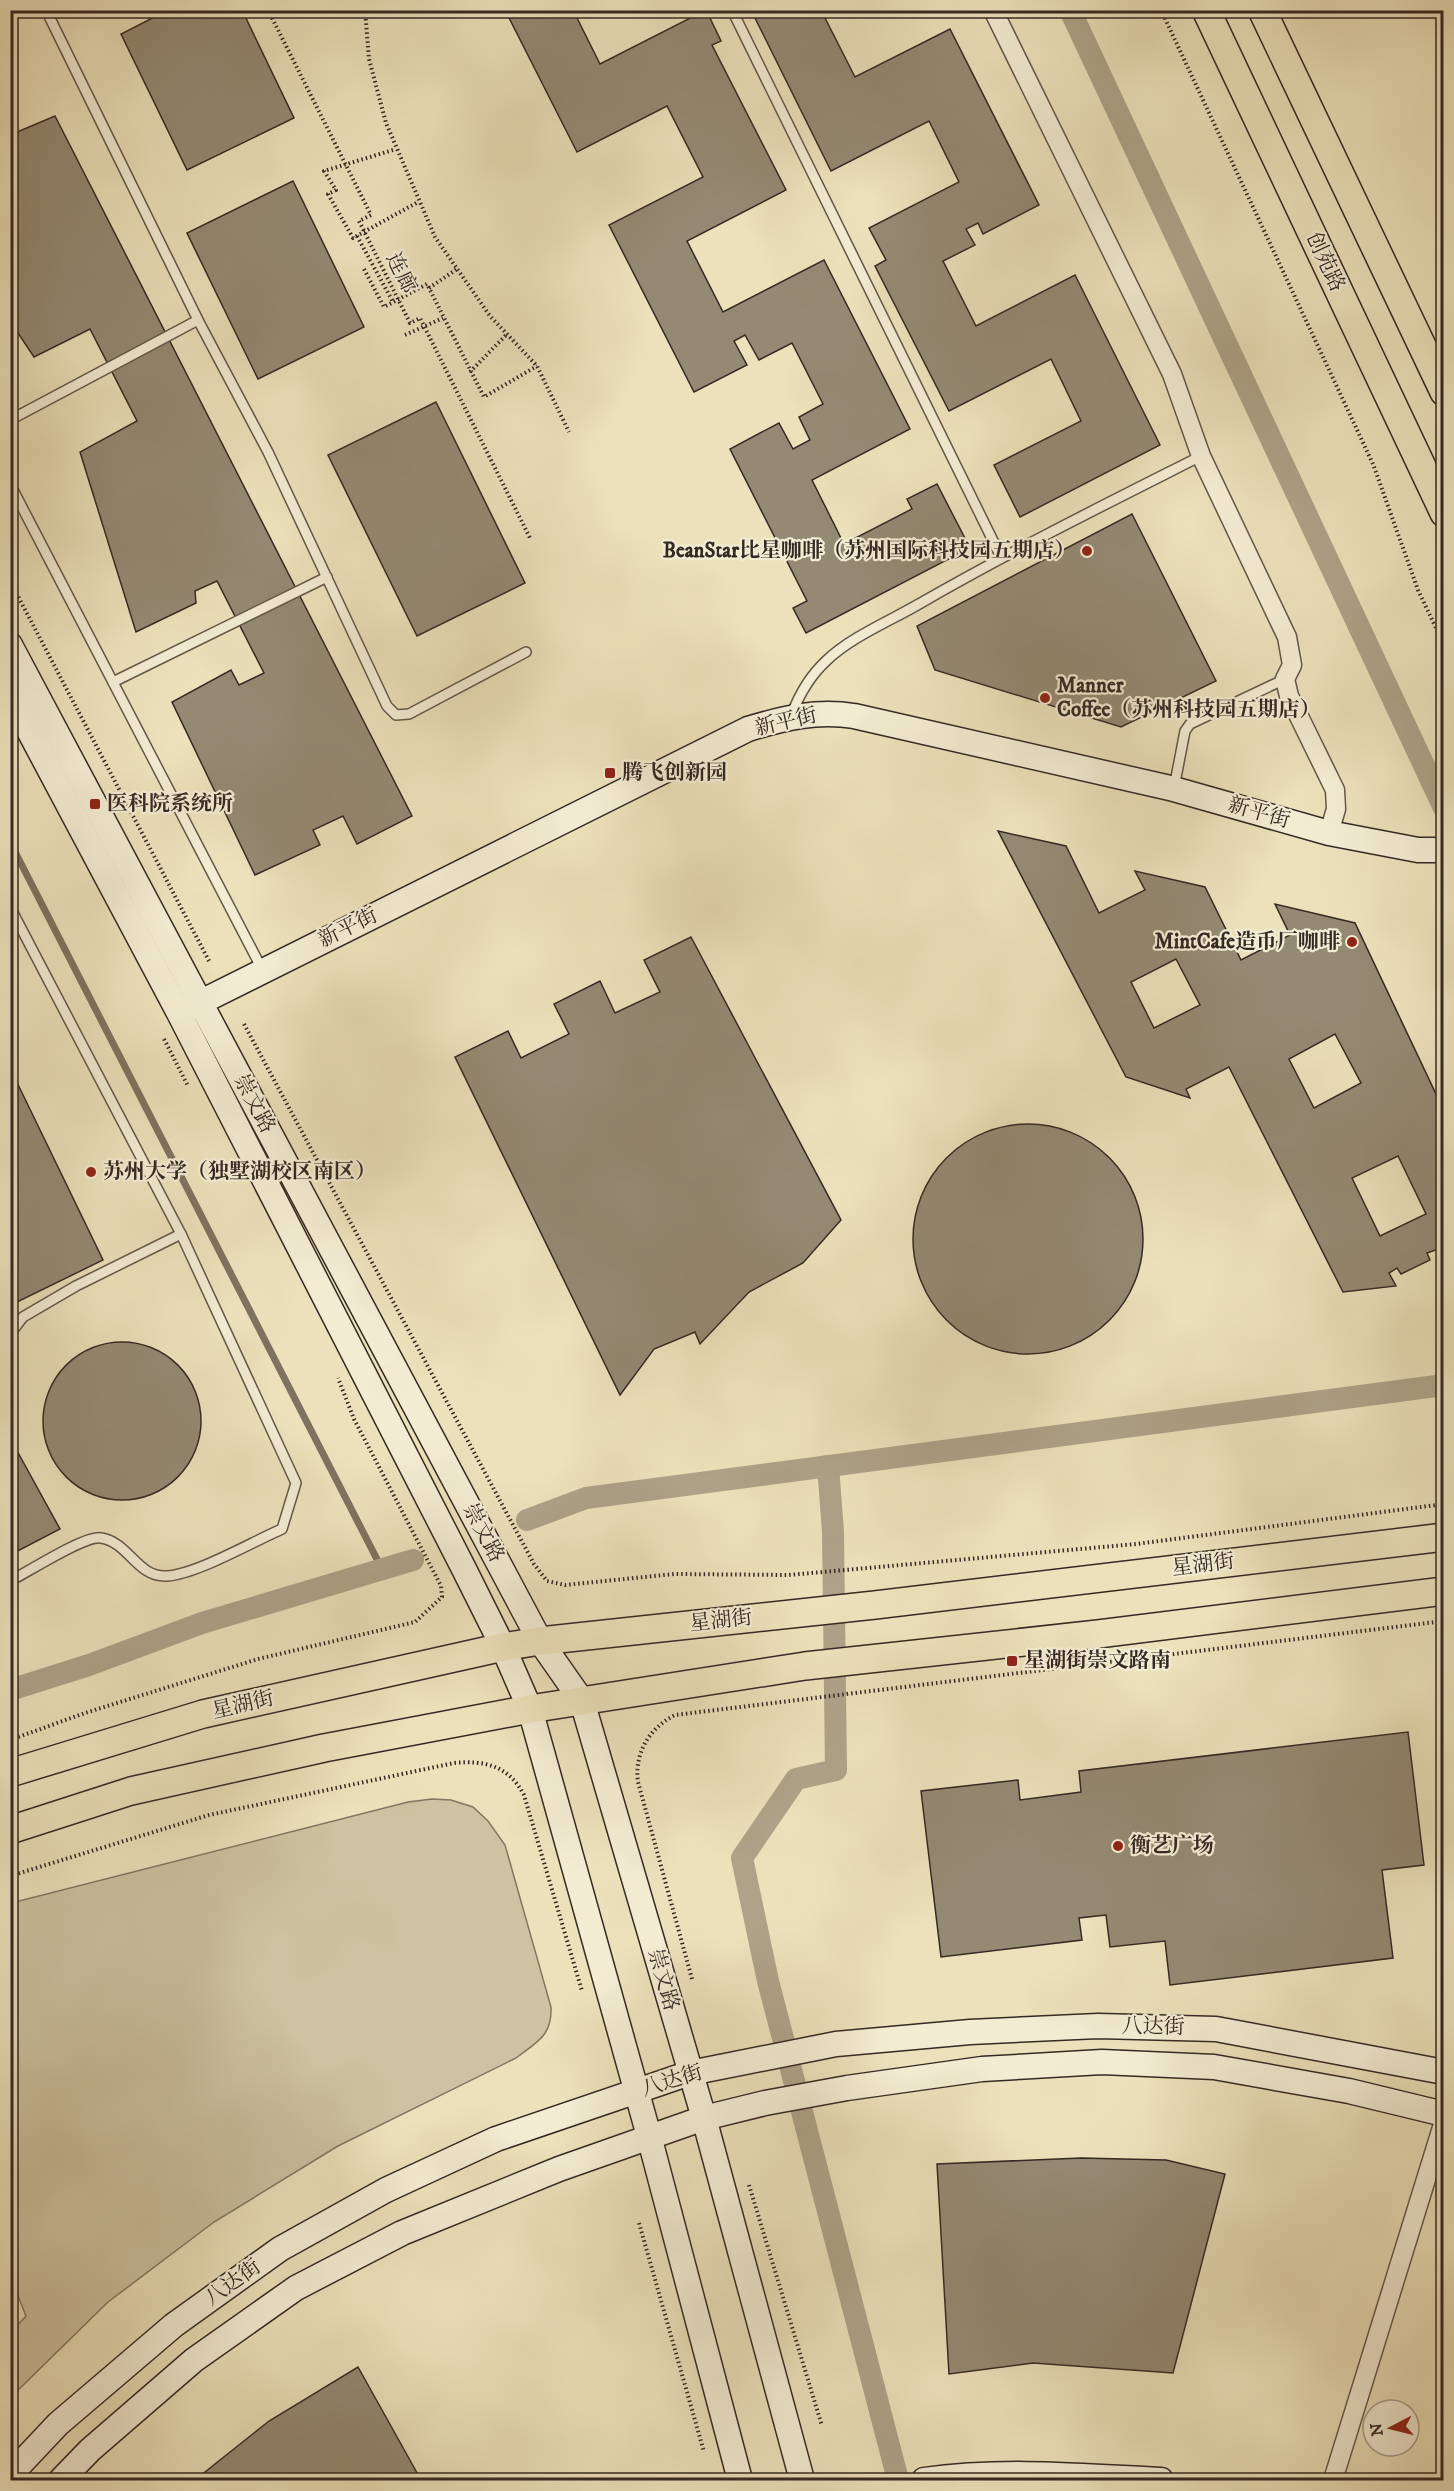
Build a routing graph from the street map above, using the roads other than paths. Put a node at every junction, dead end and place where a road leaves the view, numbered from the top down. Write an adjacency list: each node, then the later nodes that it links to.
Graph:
1 (46, 10): 6 (lane)
2 (732, 10): 12 (lane)
3 (993, 10): 9 (street)
4 (1206, 10): 11 (main road, 创苑路)
5 (1262, 10): 7 (main road)
6 (198, 320): 8 (lane); 13 (lane)
7 (1443, 392)
8 (10, 420)
9 (1201, 456): 12 (lane); 16 (street)
10 (10, 484): 17 (lane)
11 (1443, 513)
12 (1001, 557): 19 (lane)
13 (327, 577): 15 (lane); 17 (lane)
14 (10, 645): 25 (street, 崇文路)
15 (526, 652)
16 (1285, 679): 20 (lane); 21 (street)
17 (113, 682): 24 (lane)
18 (10, 695): 25 (street, 崇文路)
19 (791, 717): 20 (street, 新平街); 24 (street, 新平街)
20 (1174, 789): 21 (street, 新平街)
21 (1329, 832): 22 (street, 新平街)
22 (1443, 850)
23 (10, 907): 26 (lane)
24 (262, 971): 25 (street, 新平街)
25 (190, 1008): 31 (street, 崇文路); 32 (street, 崇文路)
26 (181, 1234): 27 (lane); 29 (lane)
27 (10, 1334)
28 (1443, 1537): 31 (main road, 星湖街)
29 (10, 1581)
30 (1443, 1591): 33 (main road)
31 (540, 1641): 32 (main road, 星湖街); 33 (street, 崇文路)
32 (504, 1647): 34 (street, 崇文路); 35 (main road, 星湖街)
33 (582, 1701): 34 (main road); 38 (street, 崇文路)
34 (530, 1709): 36 (main road); 39 (street, 崇文路)
35 (10, 1773)
36 (10, 1830)
37 (1443, 2072): 38 (street, 八达街)
38 (690, 2073): 39 (street, 八达街); 41 (street, 崇文路)
39 (636, 2092): 43 (street, 崇文路); 44 (street, 八达街)
40 (1443, 2114): 41 (street, 八达街)
41 (704, 2118): 43 (street, 八达街); 48 (street, 崇文路)
42 (1443, 2121): 50 (street)
43 (649, 2136): 46 (street, 八达街); 47 (street, 崇文路)
44 (10, 2475)
45 (934, 2479): 49 (street)
46 (62, 2481)
47 (740, 2481)
48 (802, 2481)
49 (1161, 2481)
50 (1333, 2481)

